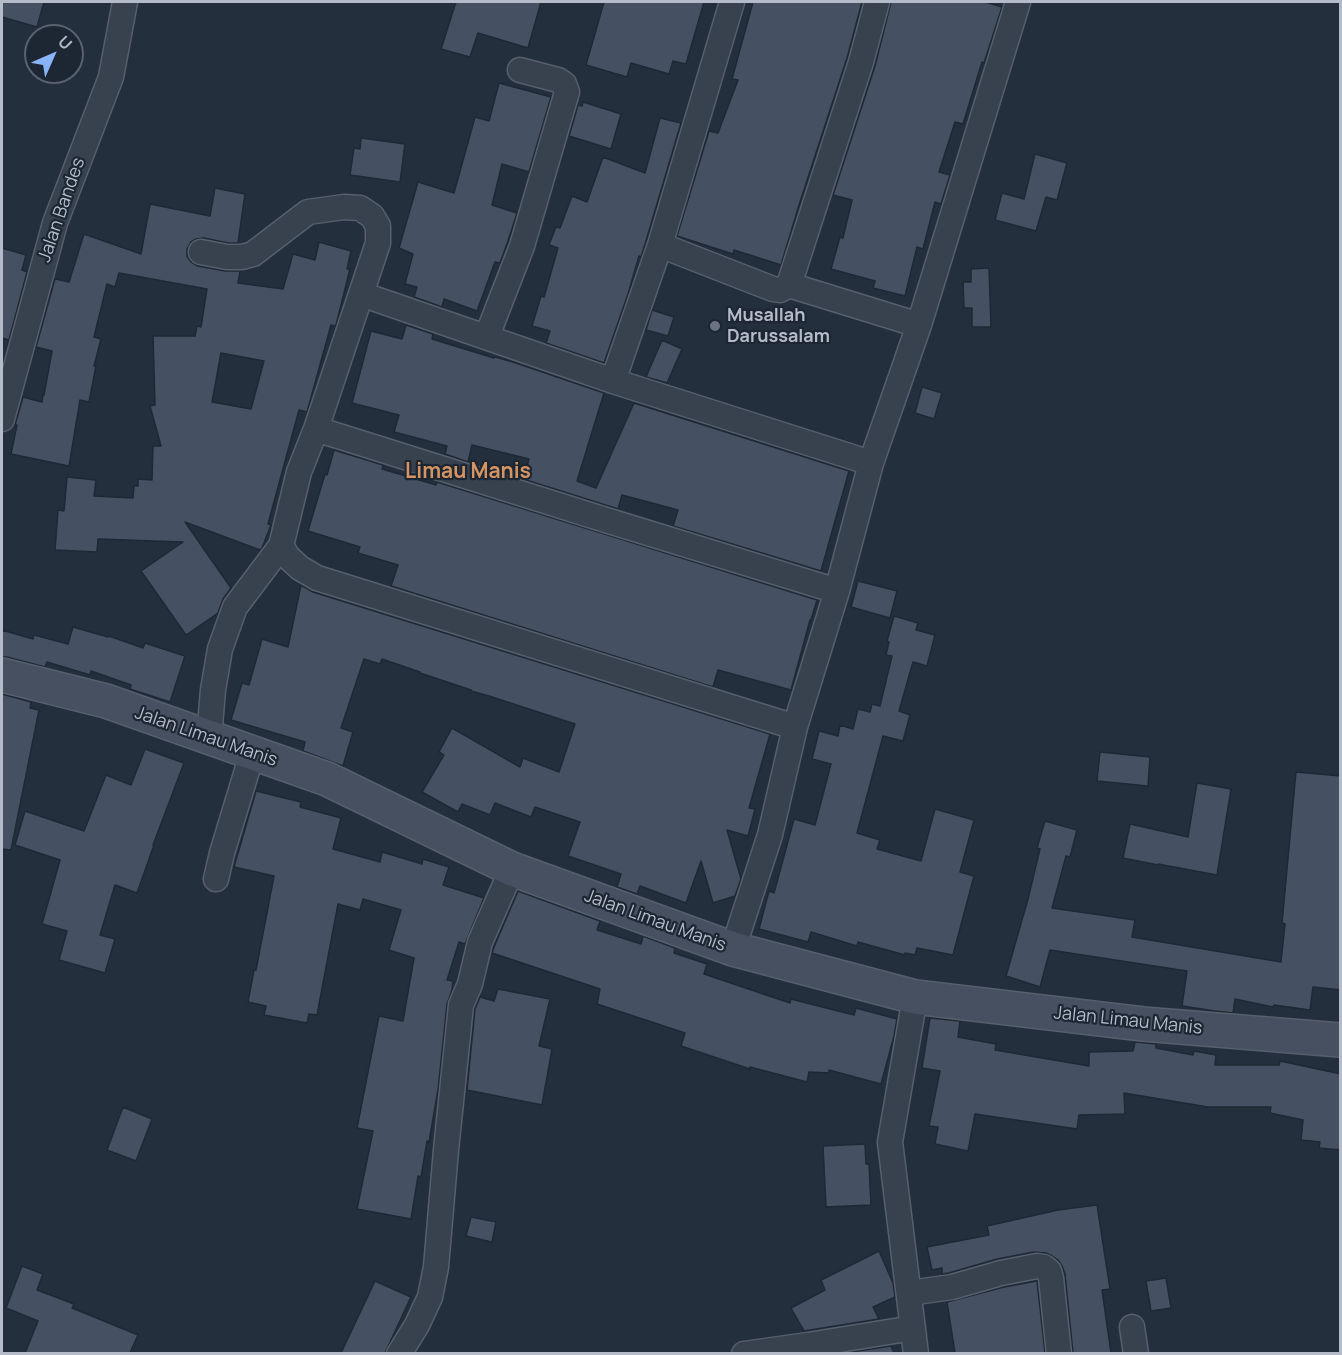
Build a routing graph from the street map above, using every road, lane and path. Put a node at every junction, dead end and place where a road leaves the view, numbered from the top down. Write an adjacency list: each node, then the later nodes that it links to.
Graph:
1 (125, 2): 13 (street, Jalan Bandes)
2 (732, 2): 6 (street)
3 (877, 2): 8 (street)
4 (1018, 2): 10 (street)
5 (520, 70): 11 (street)
6 (660, 245): 8 (street); 12 (street)
7 (201, 252): 9 (street)
8 (789, 285): 10 (street)
9 (361, 294): 11 (street); 14 (street)
10 (919, 325): 15 (street)
11 (487, 336): 12 (street)
12 (613, 381): 15 (street)
13 (2, 419)
14 (316, 429): 16 (street); 17 (street)
15 (871, 463): 17 (street)
16 (281, 546): 19 (street); 20 (street)
17 (837, 591): 19 (street)
18 (2, 675): 20 (street, Jalan Limau Manis)
19 (795, 727): 24 (street)
20 (209, 738): 21 (street, Jalan Limau Manis)
21 (252, 754): 22 (street, Jalan Limau Manis); 23 (street)
22 (512, 869): 24 (street, Jalan Limau Manis); 31 (street)
23 (216, 879)
24 (733, 949): 25 (street, Jalan Limau Manis)
25 (915, 997): 26 (street, Jalan Limau Manis); 27 (street)
26 (1341, 1040)
27 (909, 1293): 29 (street); 34 (street)
28 (1132, 1327): 35 (street)
29 (913, 1328): 30 (street); 33 (street)
30 (808, 1349): 32 (street)
31 (399, 1353)
32 (744, 1353)
33 (916, 1353)
34 (1059, 1353)
35 (1136, 1353)

